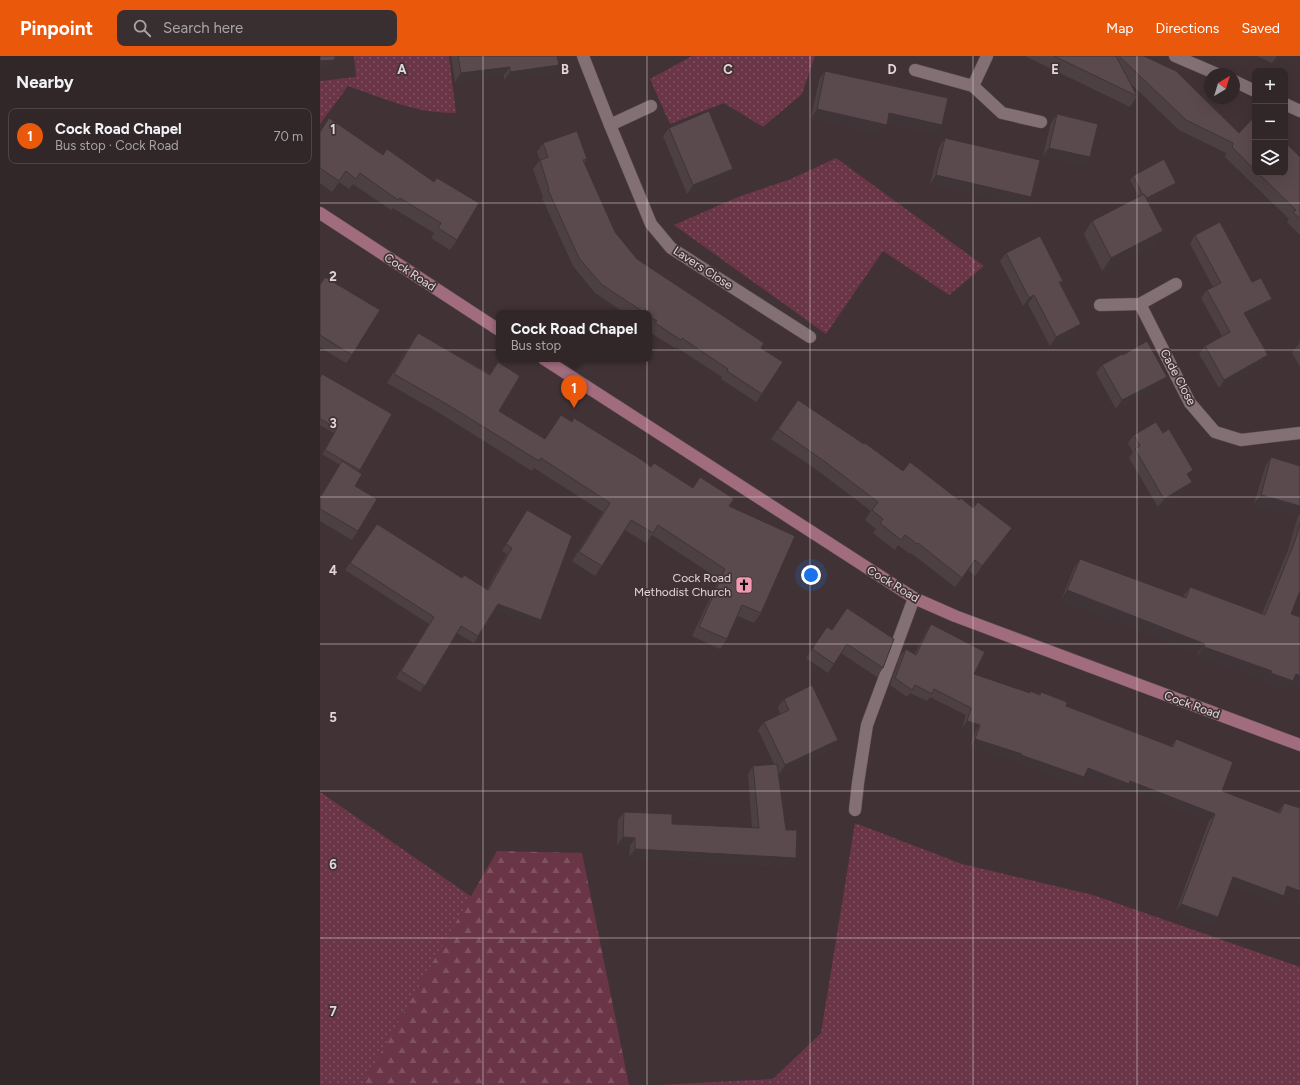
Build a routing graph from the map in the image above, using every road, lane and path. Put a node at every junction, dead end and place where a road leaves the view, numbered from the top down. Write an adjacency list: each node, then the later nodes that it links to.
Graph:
1 (583, 56): 13 (street, Lavers Close)
2 (987, 56): 7 (street)
3 (1175, 56): 4 (street)
4 (1204, 68)
5 (915, 70): 7 (street)
6 (1240, 84): 8 (street)
7 (973, 86): 12 (street)
8 (1252, 89)
9 (1288, 105): 11 (street)
10 (651, 106): 13 (street)
11 (1300, 111)
12 (1041, 122)
13 (610, 125): 19 (street, Lavers Close)
14 (320, 213): 18 (street, Cock Road)
15 (1176, 284): 16 (street)
16 (1140, 304): 17 (street); 21 (street, Cade Close)
17 (1100, 305)
18 (496, 328)
19 (810, 337)
20 (549, 362): 22 (street, Cock Road)
21 (1300, 433)
22 (914, 598): 23 (street, Cock Road); 24 (street)
23 (1300, 745)
24 (855, 810)

